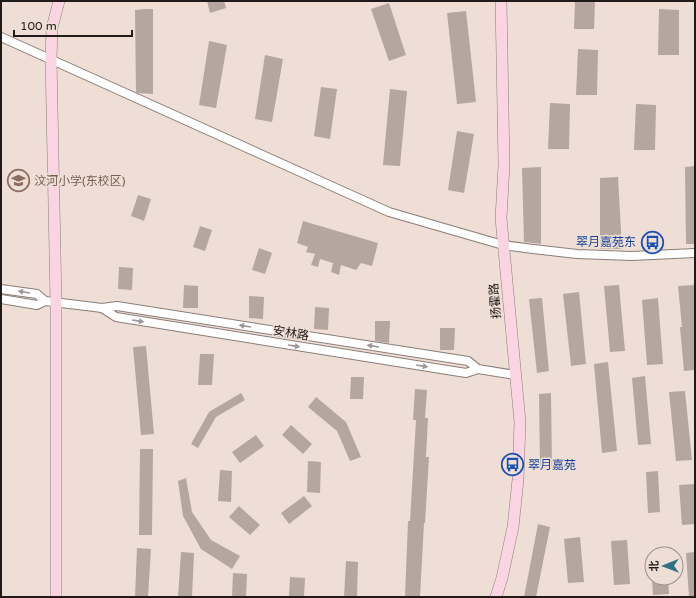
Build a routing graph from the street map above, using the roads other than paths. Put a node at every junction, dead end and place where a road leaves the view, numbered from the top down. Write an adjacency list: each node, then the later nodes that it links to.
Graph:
1 (58, 1): 4 (street)
2 (501, 1): 5 (street, 扬霍路)
3 (1, 37): 4 (street)
4 (51, 59): 5 (street); 10 (street)
5 (503, 245): 6 (street); 15 (street, 扬霍路)
6 (695, 253)
7 (1, 288): 9 (street, 安林路, one-way to 7)
8 (1, 299): 9 (street, 安林路)
9 (45, 301): 10 (street, 安林路)
10 (56, 302): 11 (street, 安林路); 16 (street)
11 (102, 308): 12 (street, 安林路, one-way to 11); 13 (street, 安林路, one-way to 13)
12 (275, 331): 13 (street); 14 (street, 安林路, one-way to 12)
13 (275, 343): 14 (street, 安林路, one-way to 14)
14 (478, 369): 15 (street, 安林路)
15 (515, 374): 17 (street, 扬霍路)
16 (56, 597)
17 (496, 597)

